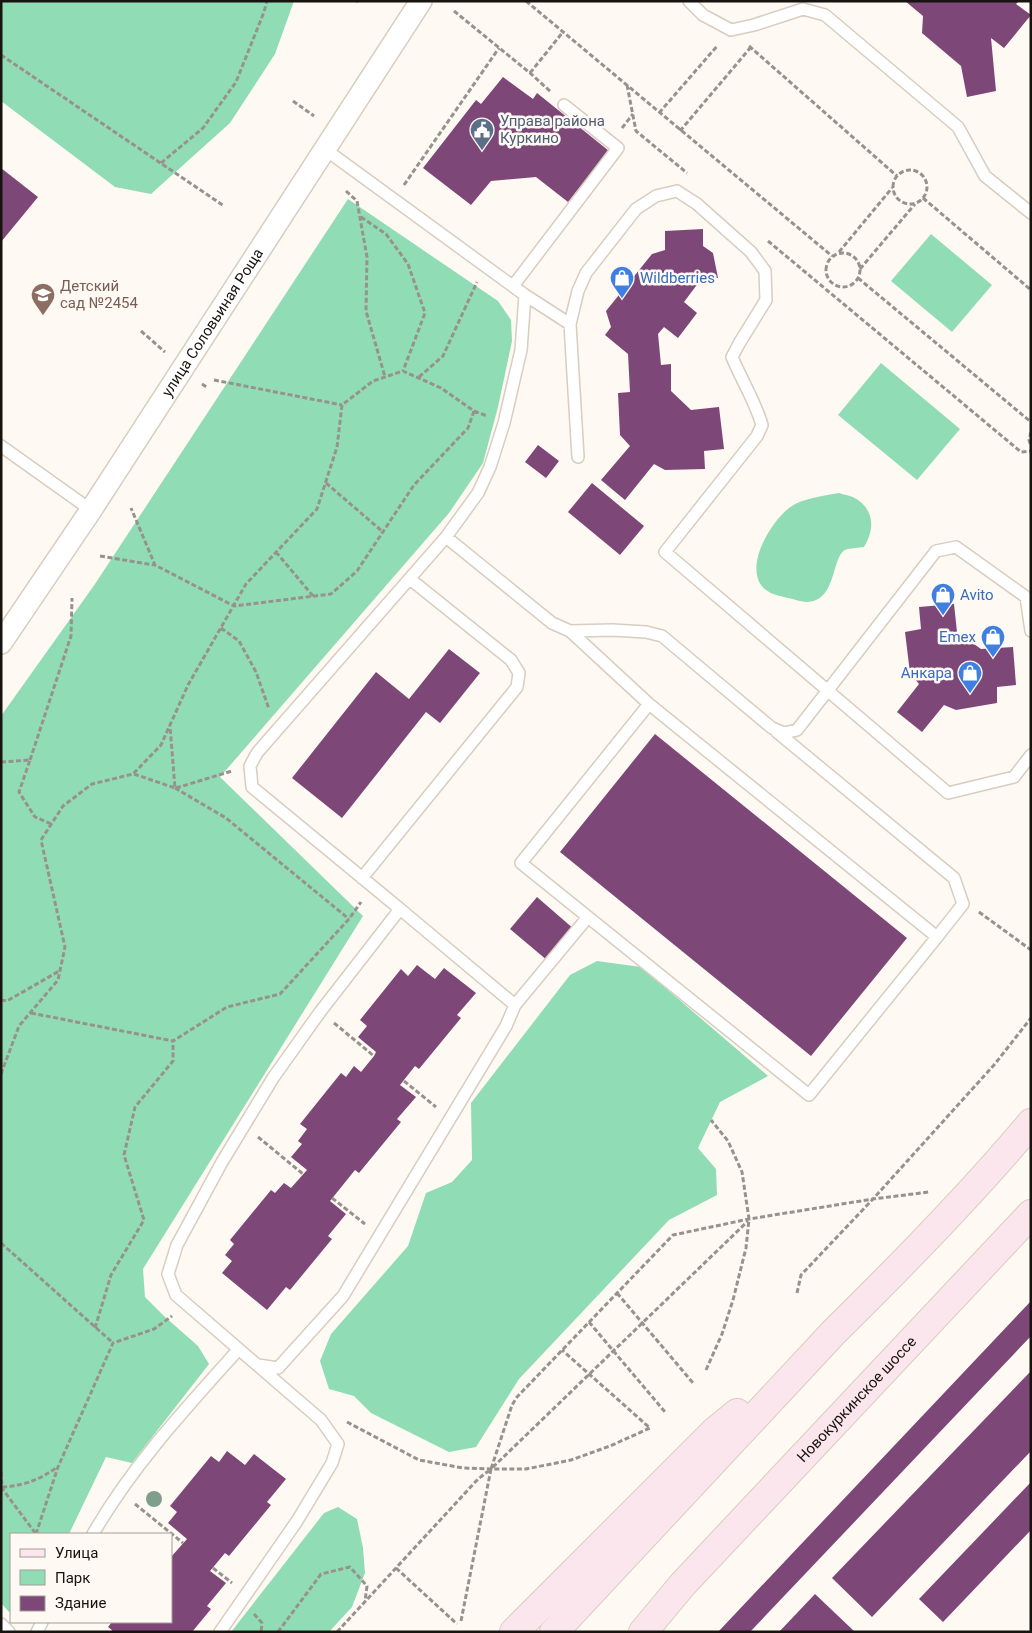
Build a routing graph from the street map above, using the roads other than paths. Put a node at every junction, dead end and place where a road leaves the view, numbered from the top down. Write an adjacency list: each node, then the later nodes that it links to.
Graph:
1 (421, 1): 4 (street, улица Соловьиная Роща)
2 (689, 1): 5 (lane)
3 (564, 105): 6 (lane)
4 (326, 150): 6 (lane); 11 (street, улица Соловьиная Роща)
5 (1031, 213)
6 (514, 286): 7 (lane)
7 (526, 295): 8 (lane); 12 (lane)
8 (570, 324): 10 (lane); 17 (lane)
9 (1, 446): 11 (lane)
10 (578, 457)
11 (91, 510): 16 (street, улица Соловьиная Роща)
12 (446, 537): 13 (lane); 14 (lane)
13 (410, 579): 21 (lane); 21 (lane)
14 (570, 631): 18 (lane); 19 (lane)
15 (1031, 631): 17 (lane)
16 (1, 643)
17 (827, 690): 19 (lane); 20 (lane)
18 (649, 704): 23 (lane); 24 (lane)
19 (772, 728): 24 (lane)
20 (1031, 755)
21 (362, 878): 22 (lane)
22 (400, 909): 25 (lane); 29 (lane)
23 (588, 917): 24 (lane); 25 (lane)
24 (937, 937)
25 (515, 1005): 30 (lane)
26 (1031, 1123): 28 (main road)
27 (1031, 1214): 32 (main road, Новокуркинское шоссе)
28 (834, 1332): 36 (main road); 37 (main road)
29 (238, 1350): 30 (lane); 31 (lane)
30 (258, 1366): 35 (lane)
31 (94, 1533)
32 (682, 1584): 38 (main road, Новокуркинское шоссе); 39 (main road, Новокуркинское шоссе)
33 (1, 1624): 34 (lane)
34 (9, 1632)
35 (220, 1632)
36 (514, 1632)
37 (554, 1632)
38 (631, 1632)
39 (643, 1632)

